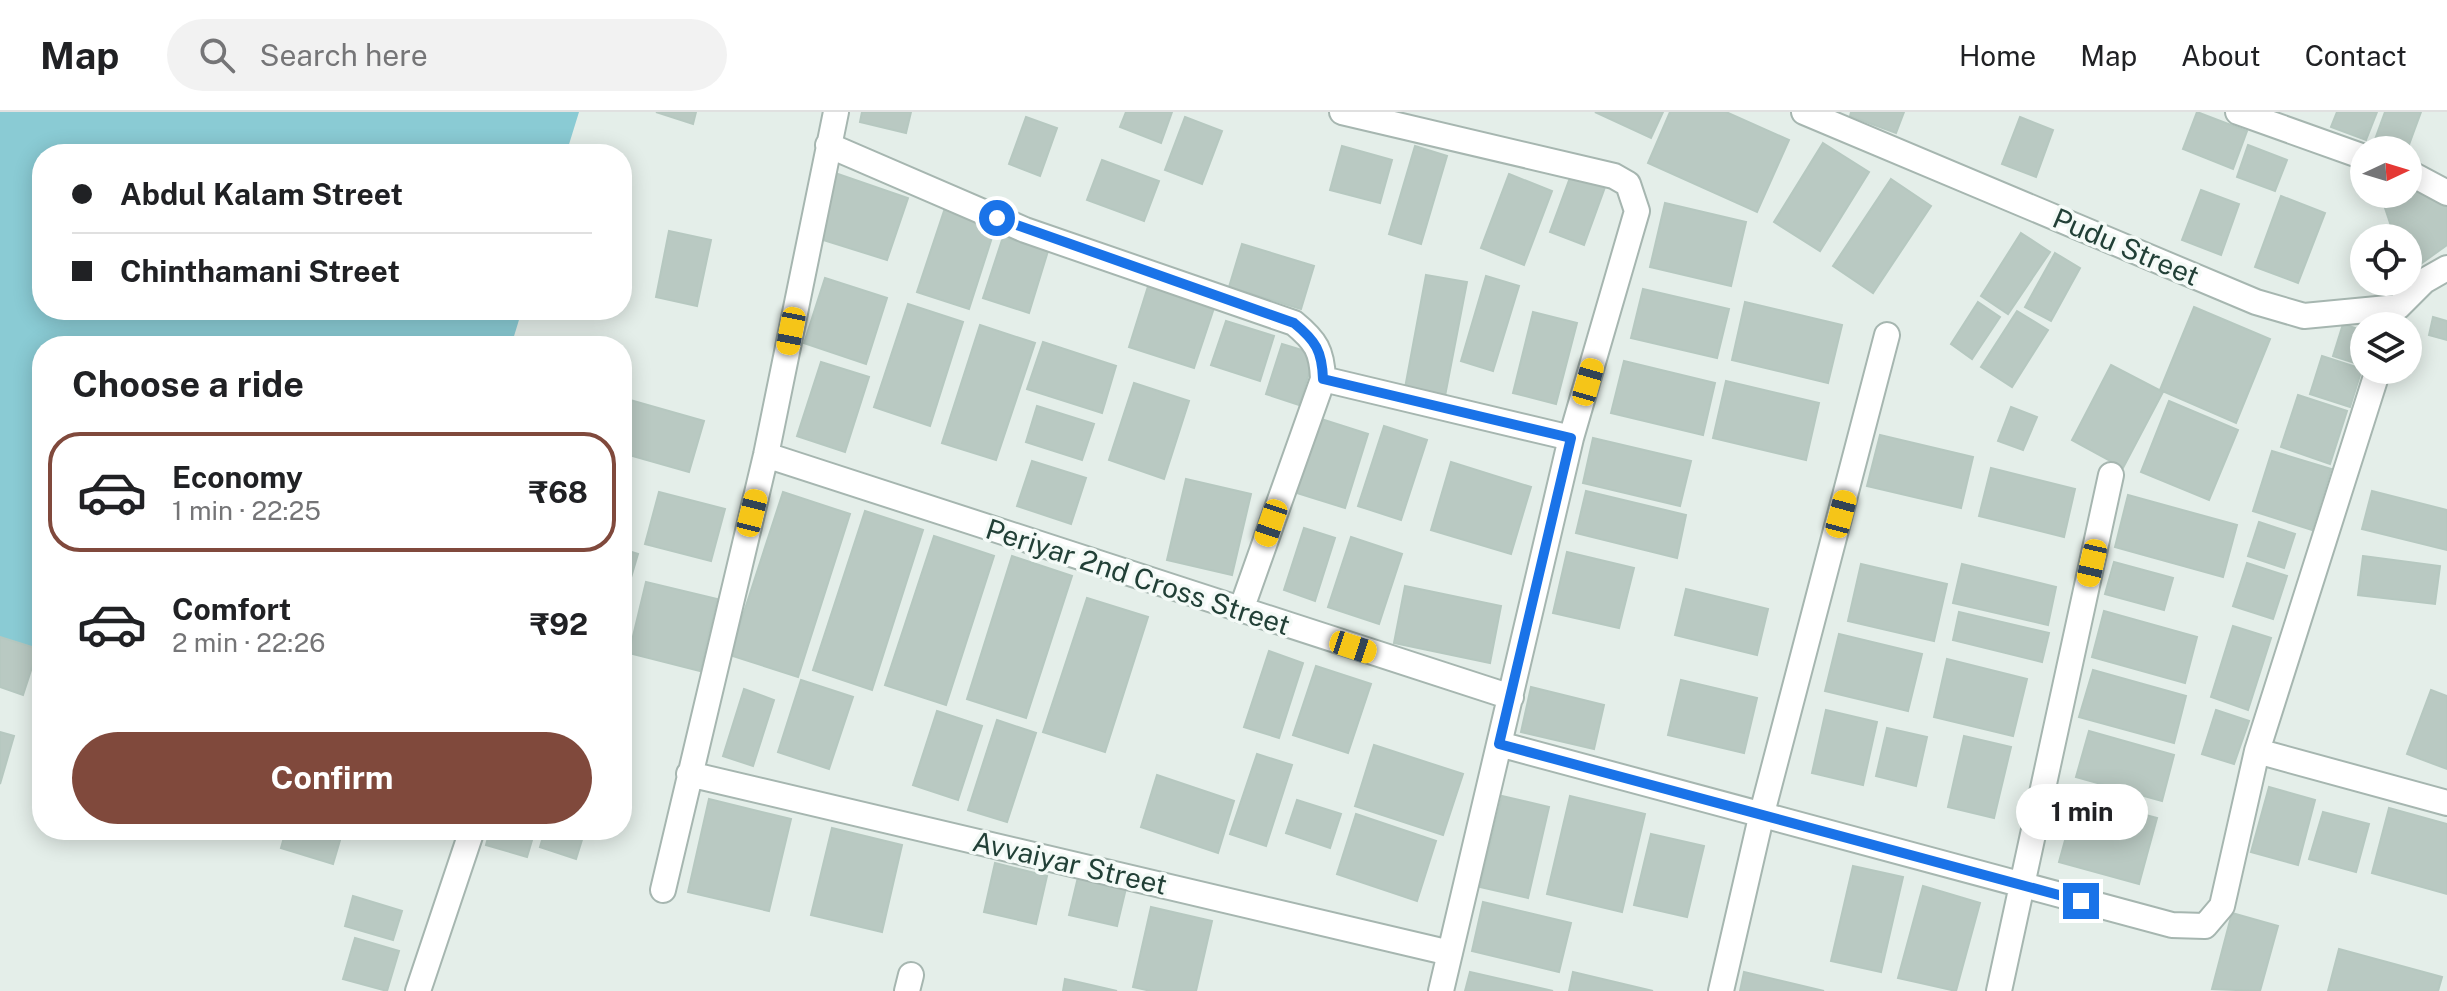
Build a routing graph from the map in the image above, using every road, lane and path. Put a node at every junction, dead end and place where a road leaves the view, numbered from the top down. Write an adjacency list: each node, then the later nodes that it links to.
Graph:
1 (836, 112): 5 (street)
2 (1342, 112): 15 (street)
3 (1804, 112): 11 (street, Pudu Street)
4 (2238, 112): 6 (street)
5 (828, 145): 13 (street); 16 (street)
6 (2350, 152)
7 (2422, 180): 8 (street)
8 (2447, 193)
9 (2447, 268): 10 (street, Pudu Street)
10 (2398, 312)
11 (2350, 316)
12 (1887, 335): 24 (street)
13 (1323, 379): 15 (street); 18 (street)
14 (2374, 384): 21 (street)
15 (1571, 438): 19 (street)
16 (766, 455): 18 (street, Periyar 2nd Cross Street); 22 (street)
17 (2111, 475): 26 (street)
18 (1241, 610): 19 (street, Periyar 2nd Cross Street)
19 (1511, 697): 20 (street)
20 (1499, 744): 24 (street); 28 (street)
21 (2257, 751): 23 (street); 26 (street)
22 (689, 774): 27 (street); 28 (street, Avvaiyar Street)
23 (2447, 803)
24 (1762, 813): 26 (street); 31 (street)
25 (469, 840): 29 (street)
26 (2020, 884): 32 (street)
27 (663, 890)
28 (1450, 953): 30 (street)
29 (418, 991)
30 (1441, 991)
31 (1721, 991)
32 (1999, 991)

